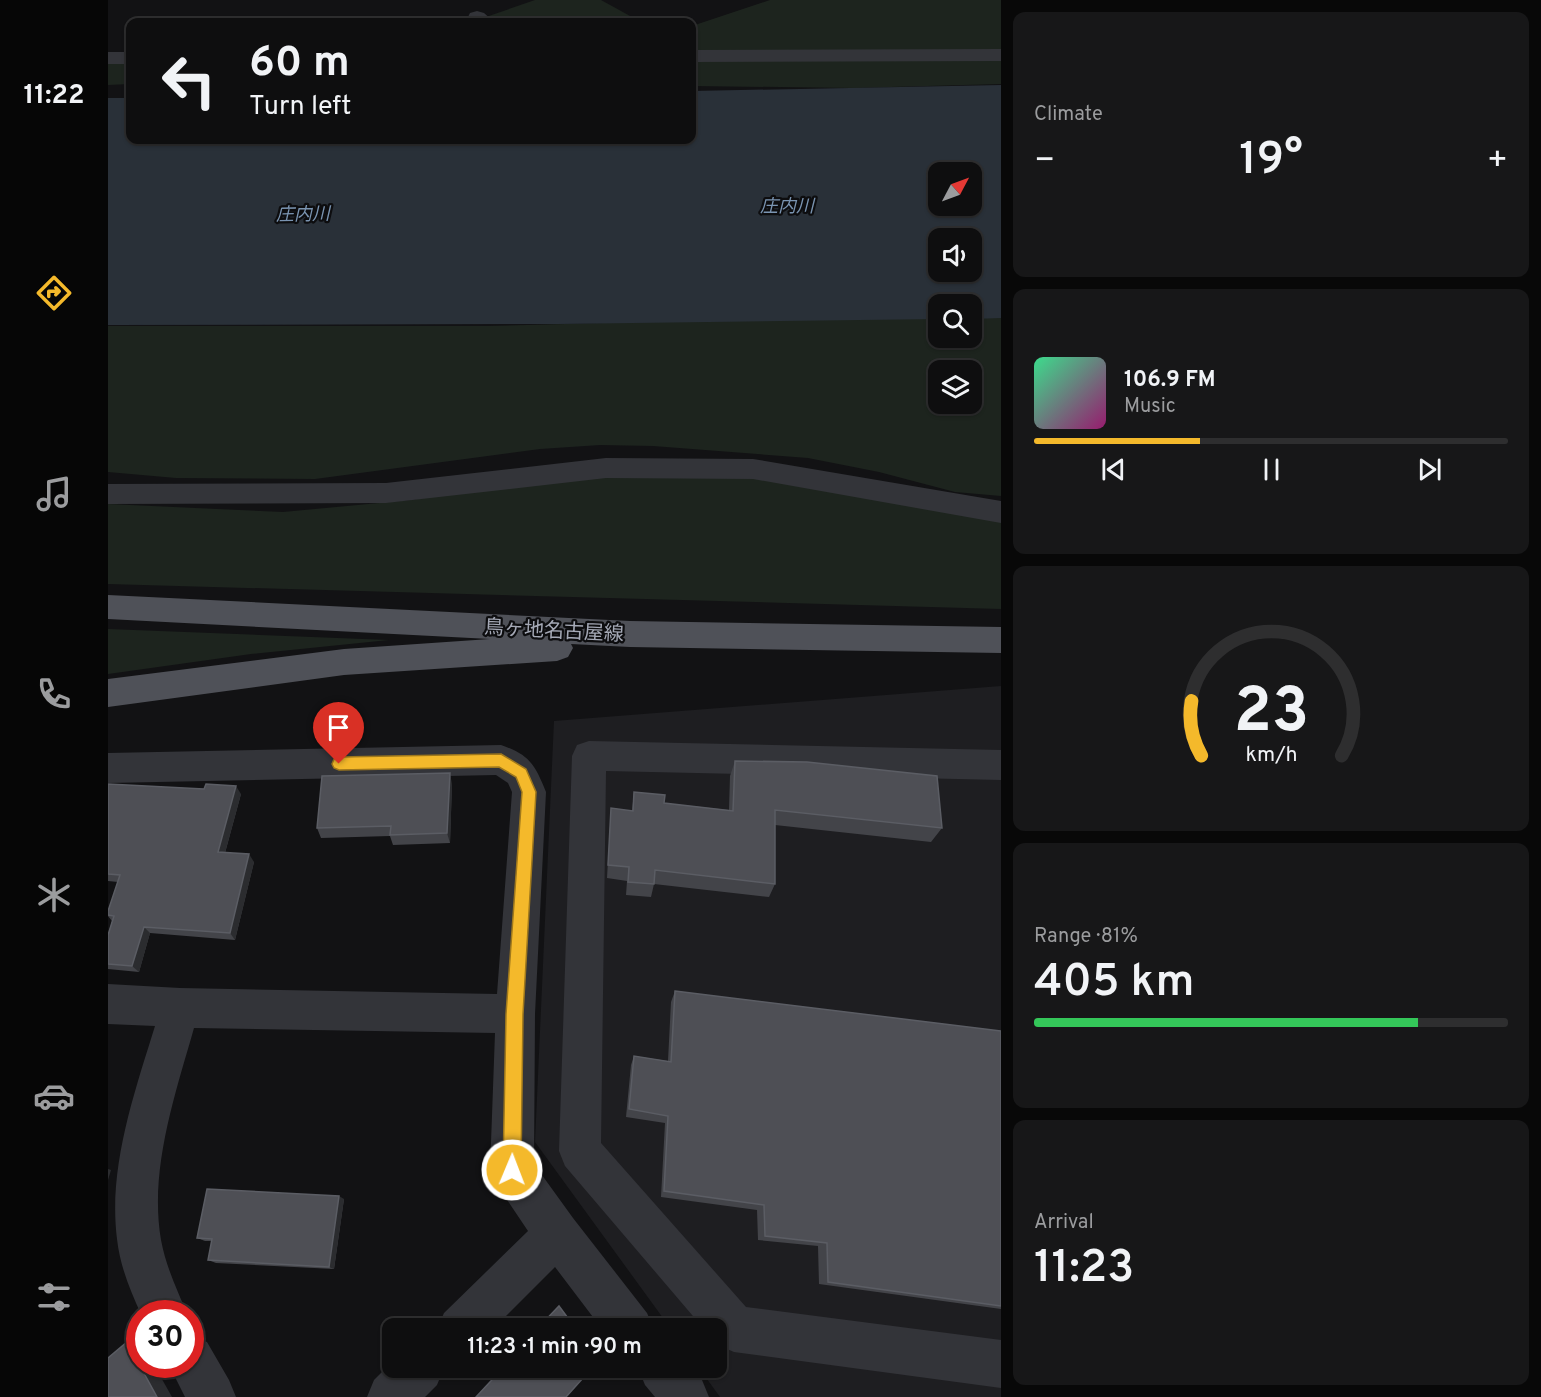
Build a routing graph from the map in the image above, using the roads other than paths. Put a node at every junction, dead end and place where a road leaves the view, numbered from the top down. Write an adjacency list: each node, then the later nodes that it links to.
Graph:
1 (1001, 55): 2 (street)
2 (696, 56)
3 (108, 58): 4 (street)
4 (126, 58)
5 (108, 495): 6 (street)
6 (1001, 512)
7 (108, 607): 8 (main road, 鳥ヶ地名古屋線)
8 (630, 634): 9 (main road, 鳥ヶ地名古屋線); 10 (main road)
9 (1001, 640)
10 (108, 693)
11 (1001, 765): 20 (street)
12 (108, 768): 15 (street)
13 (108, 1004): 14 (street)
14 (180, 1008): 15 (street); 17 (street)
15 (515, 1014): 16 (street)
16 (557, 1234): 18 (street); 19 (street)
17 (156, 1300)
18 (471, 1318)
19 (622, 1318)
20 (1001, 1364)
21 (201, 1378): 24 (street)
22 (410, 1378): 25 (street)
23 (670, 1378): 26 (street)
24 (212, 1397)
25 (391, 1397)
26 (685, 1397)

